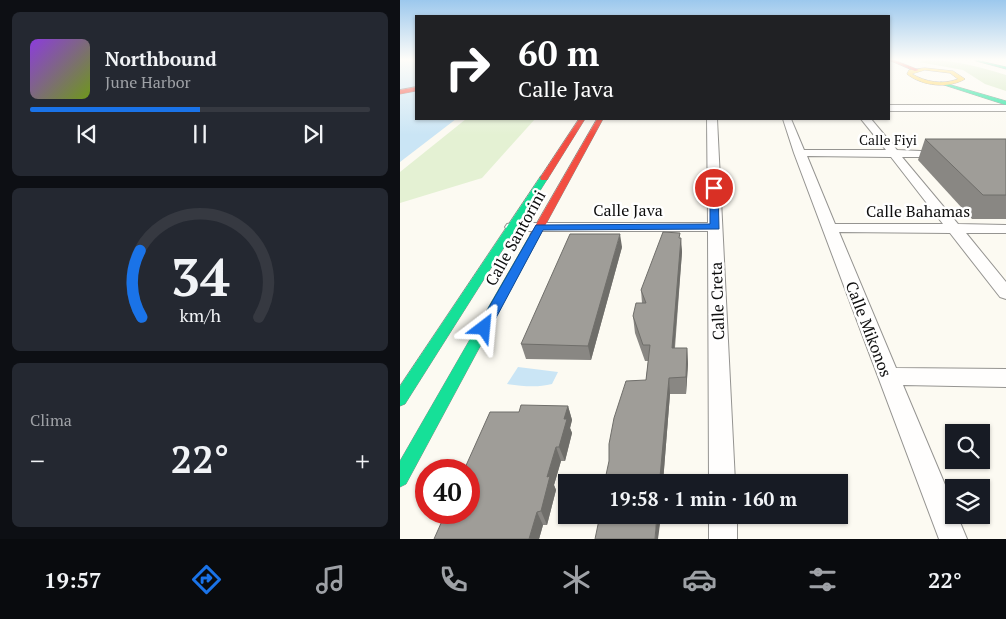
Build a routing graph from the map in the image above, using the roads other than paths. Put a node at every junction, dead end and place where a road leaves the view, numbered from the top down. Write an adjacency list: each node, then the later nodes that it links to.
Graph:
1 (951, 85): 6 (main road)
2 (972, 85): 5 (main road)
3 (415, 89): 4 (main road)
4 (400, 92)
5 (1006, 97)
6 (1006, 103)
7 (890, 108): 8 (street)
8 (1006, 108)
9 (581, 120): 19 (main road, Calle Santorini)
10 (599, 120): 17 (main road, Calle Santorini)
11 (712, 120): 18 (street, Calle Creta)
12 (787, 120): 14 (street, Calle Mikonos)
13 (867, 120): 15 (street)
14 (800, 153): 15 (street, Calle Fiyi); 20 (street, Calle Mikonos)
15 (894, 154): 16 (street, Calle Fiyi); 21 (street)
16 (950, 154)
17 (540, 227): 18 (street, Calle Java); 19 (street, Calle Java); 28 (main road, Calle Santorini)
18 (715, 227): 27 (street, Calle Creta)
19 (512, 228): 26 (main road, Calle Santorini)
20 (829, 228): 21 (street, Calle Bahamas); 24 (street, Calle Mikonos)
21 (955, 229): 22 (street, Calle Bahamas); 23 (street)
22 (1006, 229)
23 (1006, 294)
24 (887, 376): 25 (street); 31 (street, Calle Mikonos)
25 (1006, 378)
26 (400, 399)
27 (722, 474)
28 (400, 478)
29 (723, 524): 30 (street)
30 (723, 539)
31 (953, 539)

